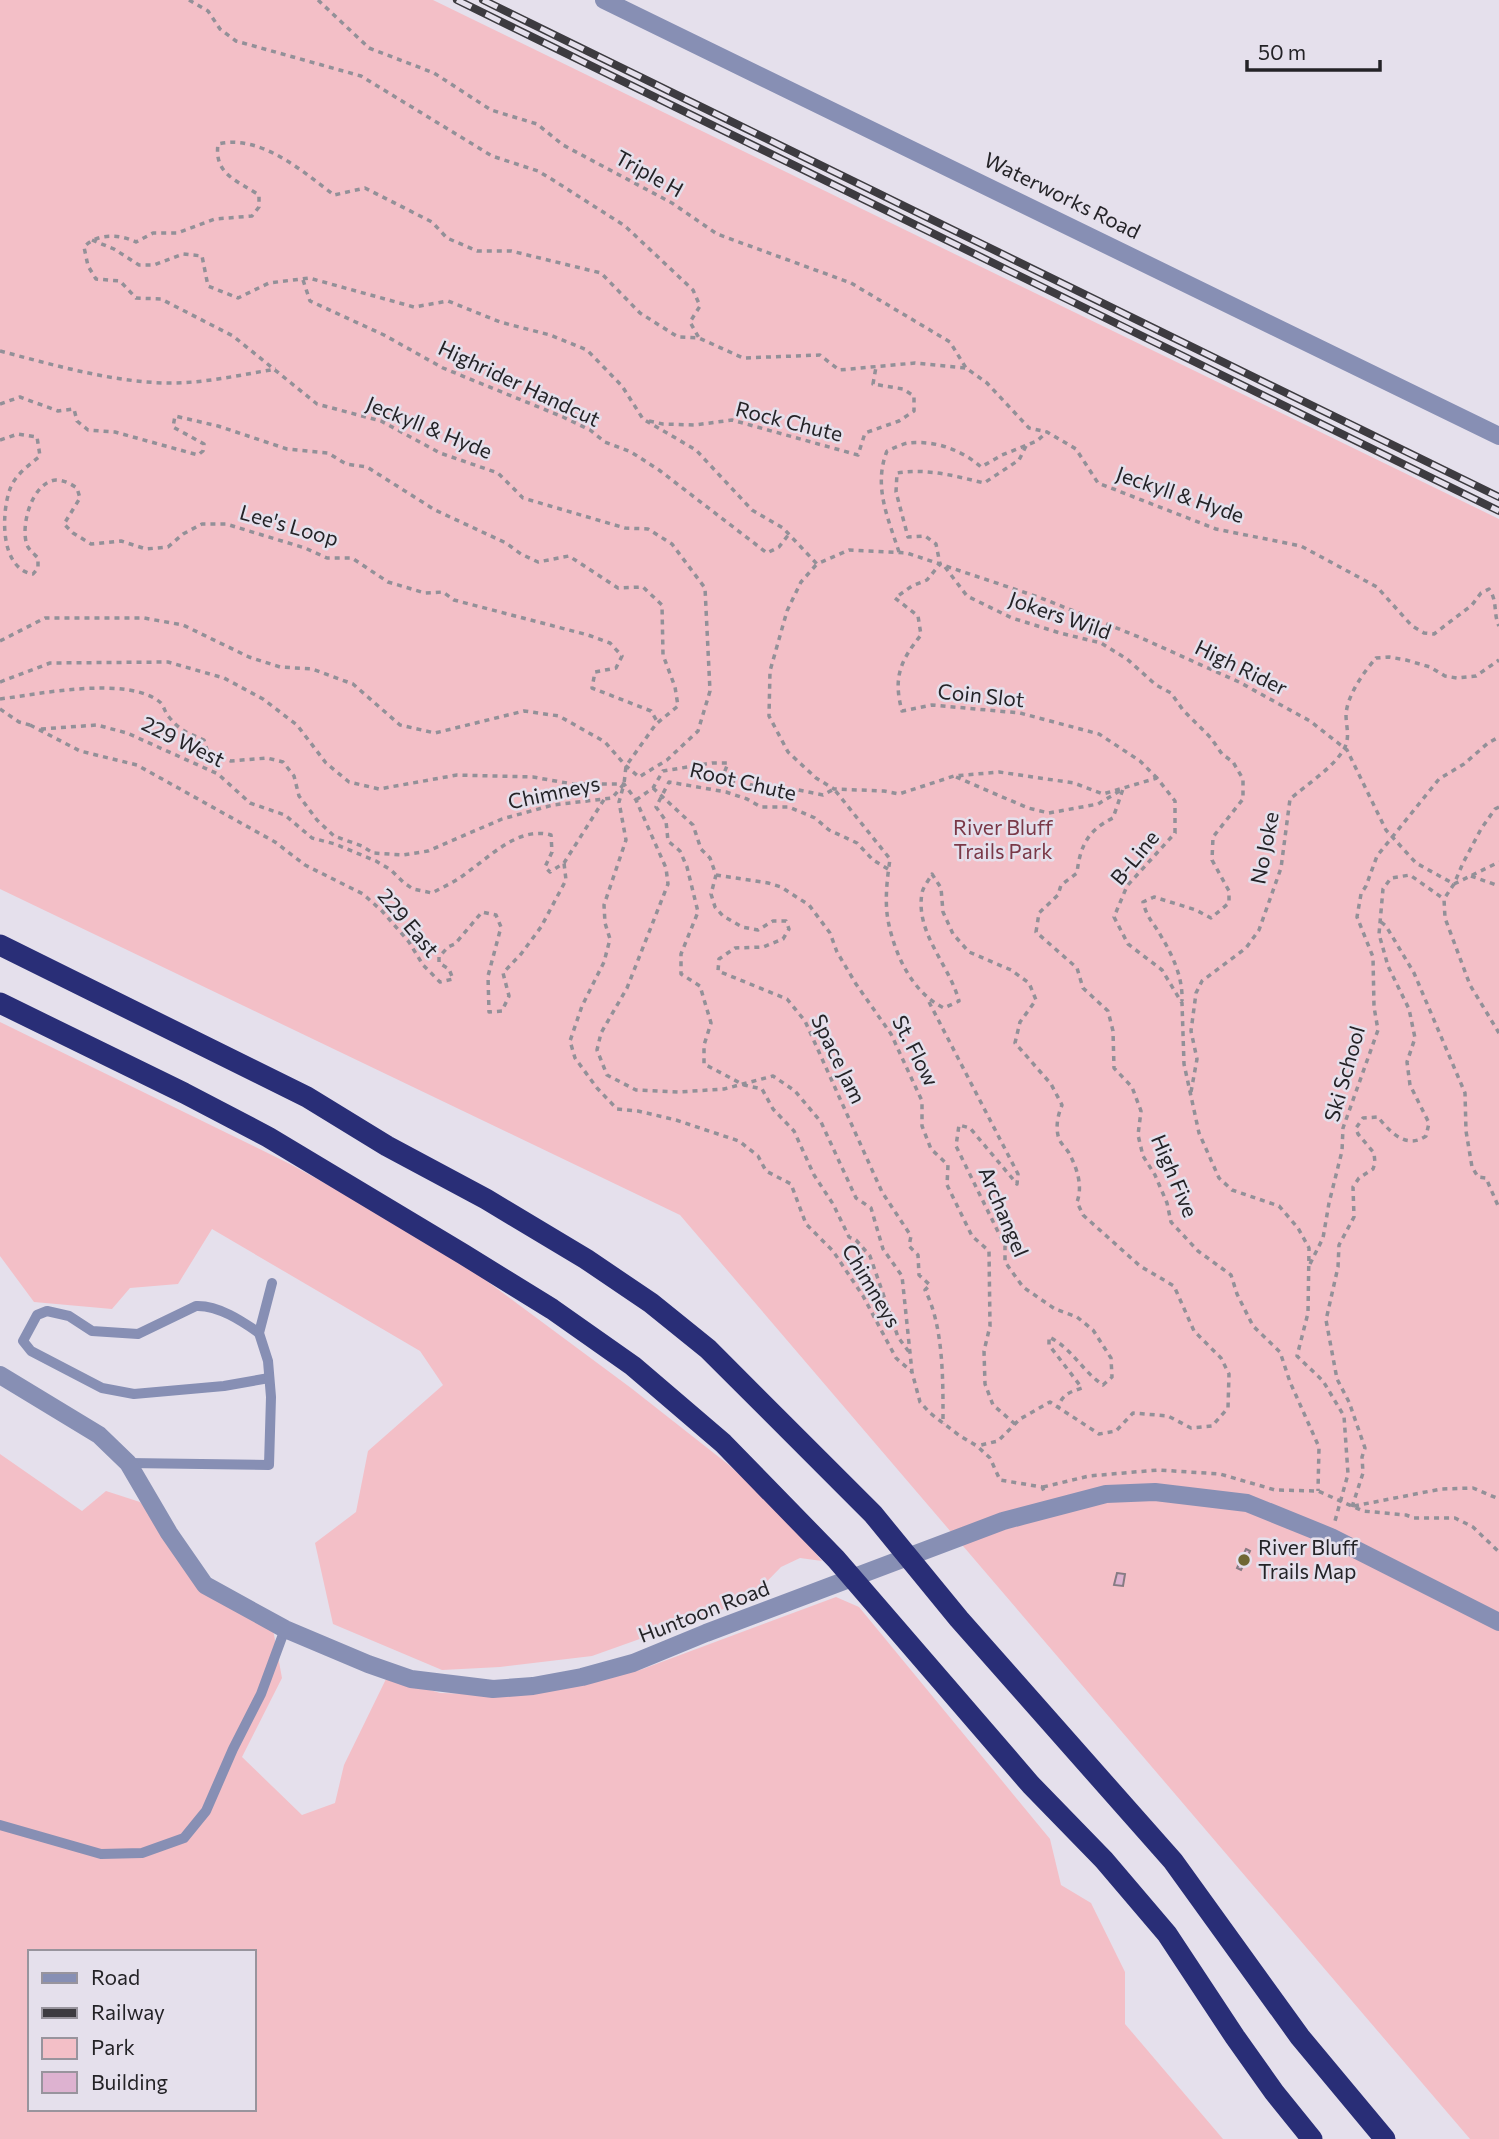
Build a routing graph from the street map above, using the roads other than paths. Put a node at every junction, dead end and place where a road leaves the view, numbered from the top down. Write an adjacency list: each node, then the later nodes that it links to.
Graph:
1 (604, 0): 2 (street, Waterworks Road)
2 (1499, 436)
3 (0, 945): 14 (highway)
4 (0, 1003): 13 (highway)
5 (272, 1283): 6 (lane)
6 (259, 1333): 8 (lane); 8 (lane)
7 (0, 1375): 9 (street, Huntoon Road)
8 (269, 1378): 9 (lane)
9 (128, 1463): 11 (street, Huntoon Road)
10 (1499, 1622): 11 (street, Huntoon Road)
11 (285, 1629): 12 (lane)
12 (0, 1825)
13 (1312, 2139)
14 (1385, 2139)

